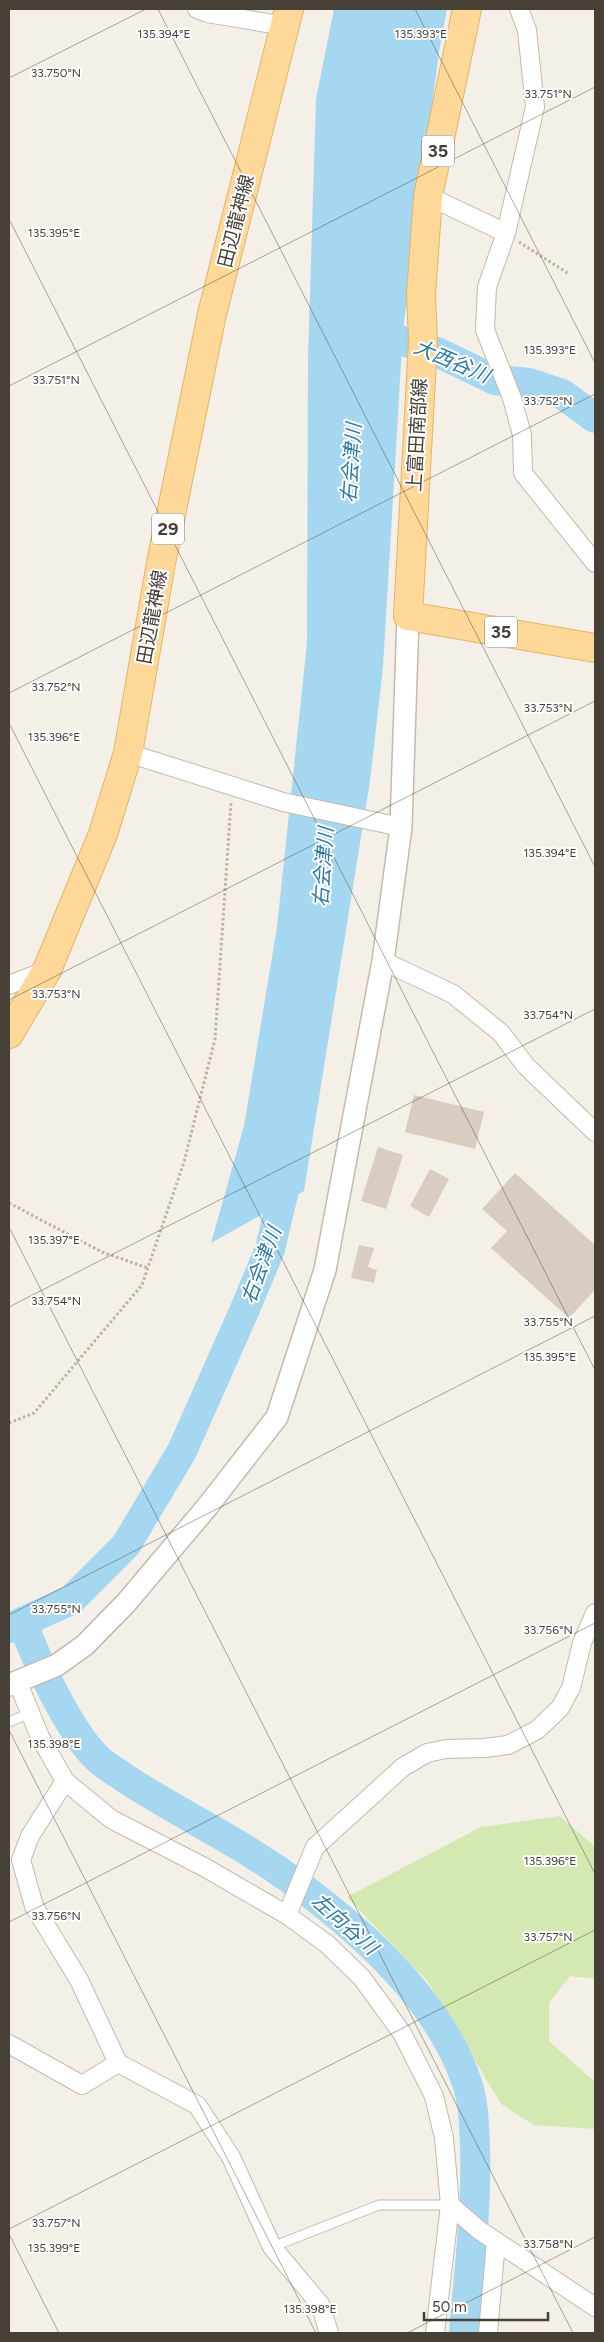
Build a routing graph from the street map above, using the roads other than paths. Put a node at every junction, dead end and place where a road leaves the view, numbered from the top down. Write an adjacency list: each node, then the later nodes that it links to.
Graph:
1 (196, 9): 4 (street)
2 (467, 9): 5 (main road, 上富田南部線 / 35)
3 (519, 9): 6 (street)
4 (287, 17): 10 (main road, 田辺龍神線 / 29)
5 (428, 196): 6 (street); 8 (main road, 上富田南部線 / 35)
6 (506, 233): 7 (street)
7 (595, 563)
8 (408, 616): 9 (main road, 35); 11 (street)
9 (595, 648)
10 (128, 753): 11 (street); 13 (main road, 田辺龍神線 / 29)
11 (401, 827): 12 (street)
12 (383, 961): 16 (street); 18 (street)
13 (47, 970): 14 (street); 15 (main road, 田辺龍神線 / 29)
14 (9, 985)
15 (9, 1034)
16 (595, 1132)
17 (595, 1613): 22 (street)
18 (18, 1683): 19 (street)
19 (30, 1713): 20 (lane); 21 (street)
20 (9, 1722)
21 (65, 1781): 22 (street); 24 (street)
22 (287, 1915): 25 (street)
23 (9, 2044): 24 (street)
24 (118, 2063): 27 (street)
25 (450, 2205): 26 (street); 27 (lane); 30 (street)
26 (496, 2241): 28 (street); 31 (street)
27 (272, 2247): 29 (street)
28 (595, 2307)
29 (329, 2333)
30 (435, 2333)
31 (488, 2333)

